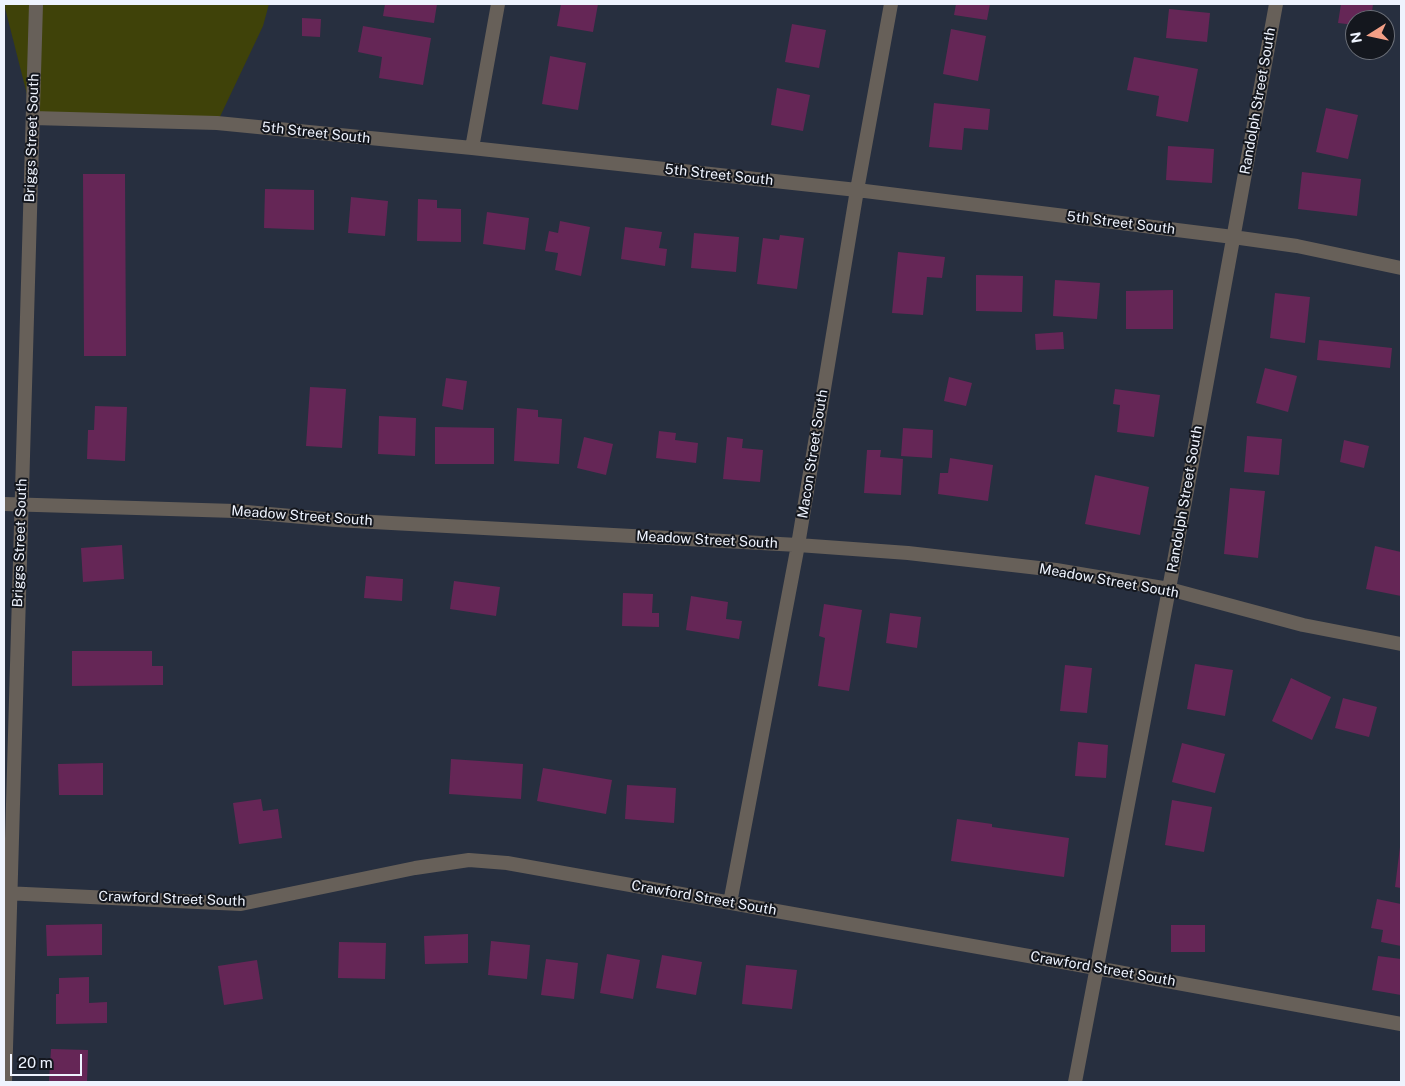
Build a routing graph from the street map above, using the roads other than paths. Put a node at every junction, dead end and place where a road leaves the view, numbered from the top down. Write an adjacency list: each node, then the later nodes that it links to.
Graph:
1 (36, 4): 5 (street, Briggs Street South)
2 (498, 4): 6 (street)
3 (891, 4): 7 (street, Macon Street South)
4 (1276, 4): 8 (street, Randolph Street South)
5 (33, 118): 6 (street, 5th Street South); 11 (street, Briggs Street South)
6 (472, 148): 7 (street, 5th Street South)
7 (857, 190): 8 (street, 5th Street South); 12 (street, Macon Street South)
8 (1233, 237): 9 (street, 5th Street South); 13 (street, Randolph Street South)
9 (1401, 268)
10 (4, 504): 11 (street, Meadow Street South)
11 (21, 505): 12 (street, Meadow Street South); 15 (street, Briggs Street South)
12 (798, 545): 13 (street, Meadow Street South); 16 (street, Macon Street South)
13 (1169, 589): 14 (street, Meadow Street South); 17 (street, Randolph Street South)
14 (1401, 644)
15 (7, 893): 16 (street, Crawford Street South); 19 (street, Briggs Street South)
16 (730, 903): 17 (street, Crawford Street South)
17 (1096, 968): 18 (street, Crawford Street South); 20 (street, Randolph Street South)
18 (1401, 1024)
19 (5, 1082)
20 (1075, 1082)

